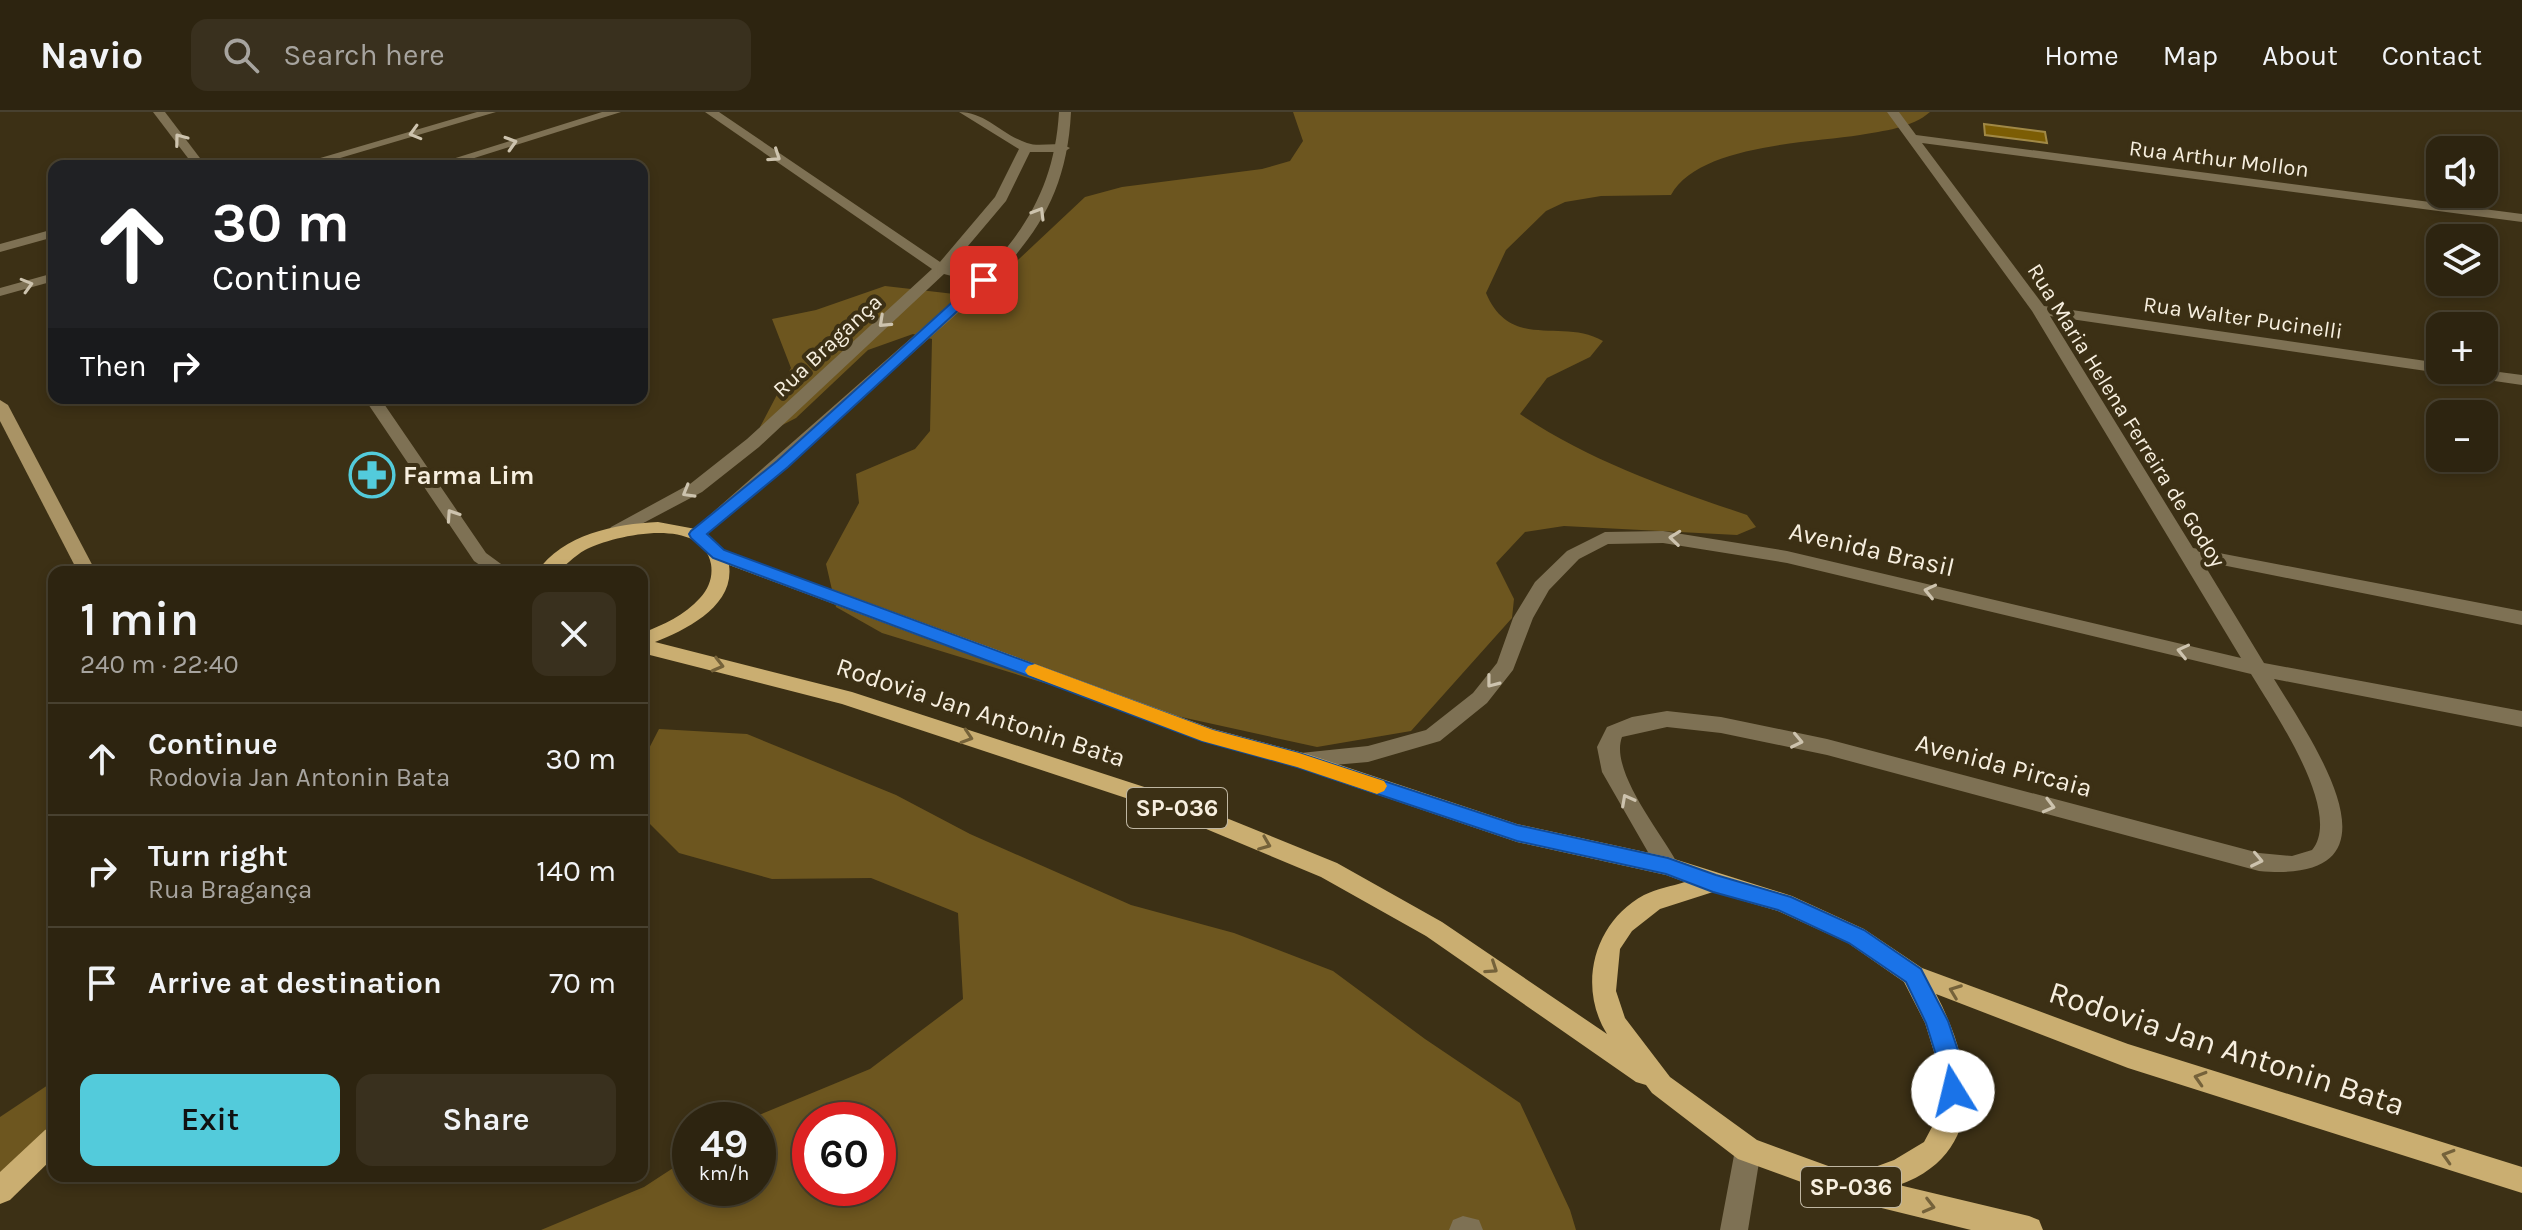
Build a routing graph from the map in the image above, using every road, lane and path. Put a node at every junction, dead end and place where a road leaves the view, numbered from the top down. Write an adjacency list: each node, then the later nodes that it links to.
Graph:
1 (159, 112): 11 (street, one-way to 1)
2 (490, 112): 12 (street, one-way to 12)
3 (615, 112): 13 (street, one-way to 3)
4 (711, 112): 17 (street, one-way to 17)
5 (965, 112): 9 (street)
6 (1065, 112): 10 (street)
7 (1893, 112): 8 (street, Rua Maria Helena Ferreira de Godoy)
8 (1911, 138): 14 (street, Rua Arthur Mollon); 21 (street, Rua Maria Helena Ferreira de Godoy)
9 (1026, 148): 10 (street); 17 (street, Rua Bragança)
10 (1064, 148): 19 (street, one-way to 10)
11 (195, 160)
12 (320, 160)
13 (456, 160)
14 (2522, 218)
15 (48, 235): 16 (street)
16 (0, 248)
17 (941, 269): 19 (street); 27 (street, Rua Bragança, one-way to 27)
18 (48, 279): 20 (street, one-way to 18)
19 (984, 280): 28 (street)
20 (0, 292)
21 (2039, 310): 22 (street, Rua Walter Pucinelli); 29 (street, Rua Maria Helena Ferreira de Godoy)
22 (2426, 366)
23 (2498, 377): 24 (street)
24 (2522, 380)
25 (376, 404): 32 (street, one-way to 25)
26 (0, 405): 31 (main road)
27 (617, 531): 28 (main road); 33 (main road)
28 (697, 534): 30 (main road, SP-036)
29 (2189, 553): 34 (street); 37 (street, Rua Maria Helena Ferreira de Godoy)
30 (718, 554): 35 (main road, SP-036); 39 (main road, Rodovia Jan Antonin Bata / SP-036)
31 (84, 566)
32 (494, 566)
33 (554, 566)
34 (2522, 618)
35 (648, 640)
36 (648, 645): 43 (main road, Rodovia Jan Antonin Bata / SP-036, one-way to 43)
37 (2259, 669): 38 (street, Avenida Brasil); 39 (street, Avenida Brasil, one-way to 39); 40 (street, Avenida Pircaia, one-way to 37)
38 (2522, 719)
39 (1299, 760): 40 (main road, Rodovia Jan Antonin Bata / SP-036)
40 (1668, 866): 41 (main road, Rodovia Jan Antonin Bata / SP-036)
41 (1713, 883): 42 (main road, SP-036); 43 (main road, SP-036)
42 (1913, 975): 46 (main road, Rodovia Jan Antonin Bata / SP-036, one-way to 42); 47 (main road, SP-036)
43 (1661, 1085): 45 (main road, SP-036)
44 (48, 1145): 48 (main road)
45 (1748, 1150): 47 (main road, SP-036); 51 (street)
46 (2522, 1180)
47 (1853, 1188): 52 (main road, SP-036, one-way to 52)
48 (0, 1191)
49 (1463, 1230): 50 (street)
50 (1469, 1230)
51 (1734, 1230)
52 (2029, 1230)

